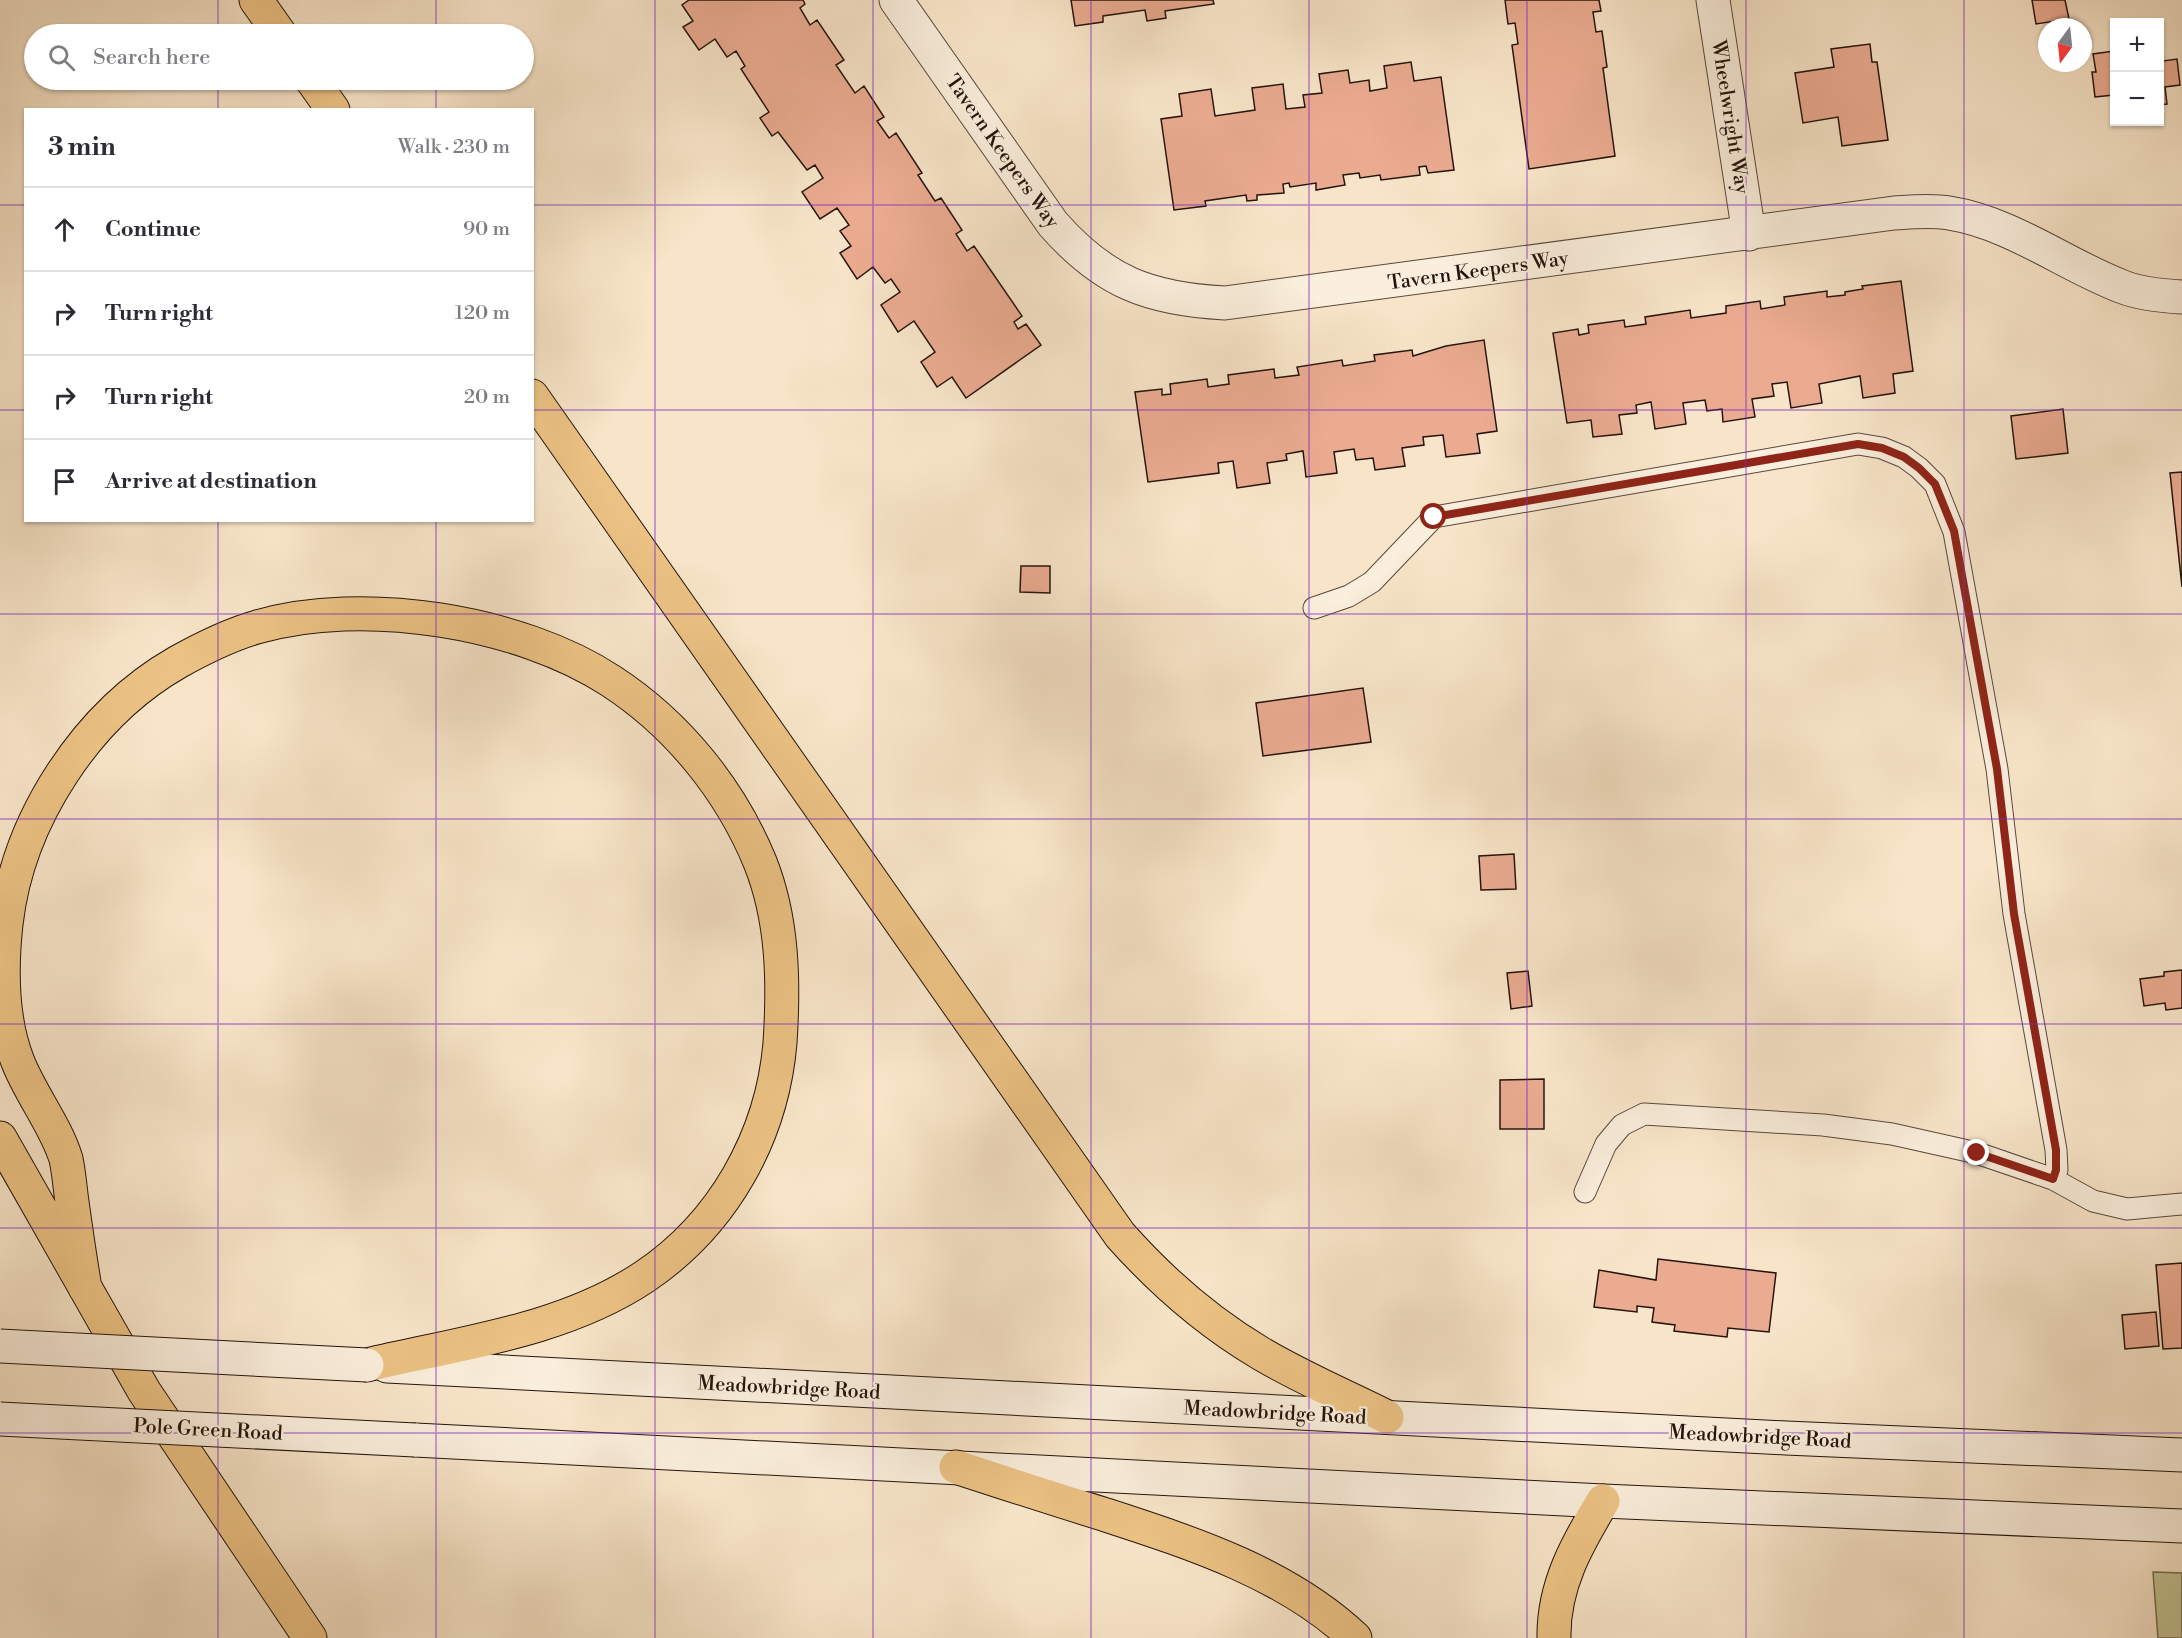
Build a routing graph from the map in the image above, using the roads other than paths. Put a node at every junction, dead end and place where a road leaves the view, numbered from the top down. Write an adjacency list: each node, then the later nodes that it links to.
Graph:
1 (256, 0): 4 (highway)
2 (896, 0): 7 (main road, Tavern Keepers Way)
3 (1713, 0): 7 (main road, Wheelwright Way)
4 (273, 24)
5 (319, 90): 6 (highway)
6 (332, 108)
7 (1749, 234): 8 (main road, Tavern Keepers Way)
8 (2182, 297)
9 (534, 399): 18 (highway)
10 (1314, 608): 12 (lane)
11 (0, 1138): 15 (highway)
12 (2053, 1179): 13 (lane); 14 (lane)
13 (1585, 1192)
14 (2182, 1204)
15 (85, 1288): 17 (highway); 24 (highway)
16 (0, 1346): 17 (main road, bridge)
17 (367, 1365): 18 (main road, Meadowbridge Road)
18 (1387, 1418): 20 (main road, Meadowbridge Road)
19 (0, 1419): 21 (main road, Pole Green Road, bridge)
20 (2182, 1455)
21 (956, 1467): 22 (main road); 25 (highway)
22 (1604, 1501): 23 (main road); 26 (highway)
23 (2182, 1526)
24 (310, 1638)
25 (1355, 1638)
26 (1554, 1638)

